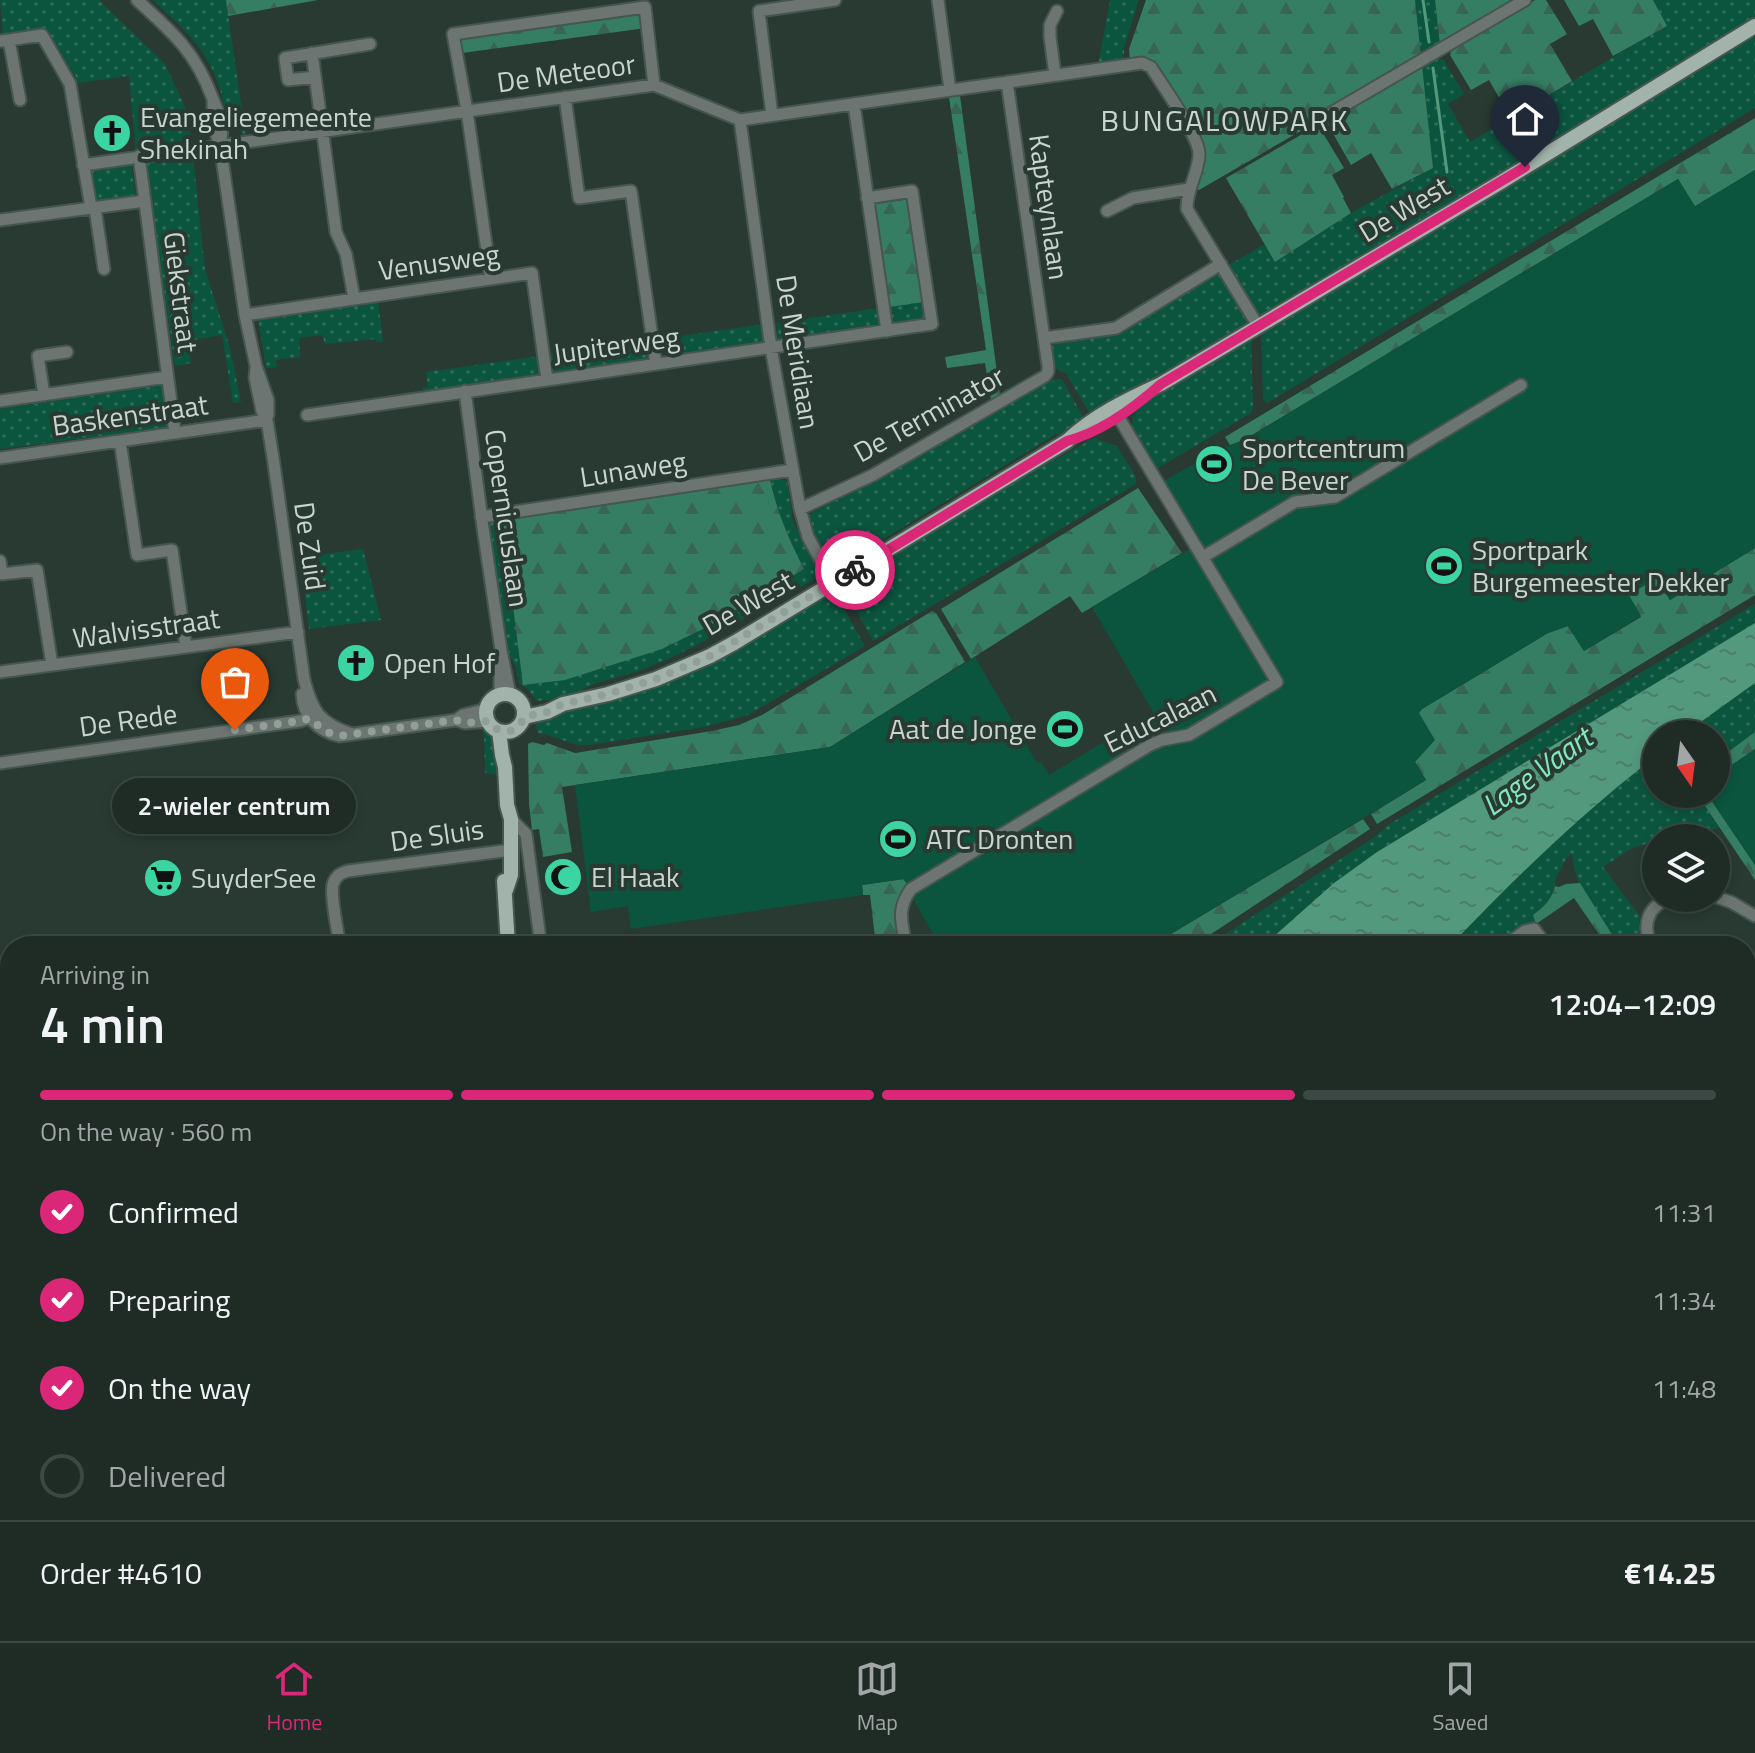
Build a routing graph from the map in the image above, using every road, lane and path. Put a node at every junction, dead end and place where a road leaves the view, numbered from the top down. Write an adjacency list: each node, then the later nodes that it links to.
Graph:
1 (137, 0): 23 (street, De Zuid)
2 (835, 0): 19 (street)
3 (938, 0): 14 (street)
4 (1525, 0): 21 (street)
5 (1057, 11): 10 (street)
6 (1755, 26): 37 (main road, De West)
7 (4, 40): 16 (street); 25 (street)
8 (370, 44): 9 (street)
9 (312, 53): 11 (street); 11 (street)
10 (1055, 75): 12 (street); 26 (street)
11 (315, 77): 22 (street)
12 (1007, 82): 14 (street); 39 (street, Kapteynlaan)
13 (654, 85): 15 (street, De Meteoor); 18 (street); 20 (street, De Meteoor)
14 (950, 90): 17 (street)
15 (565, 97): 18 (street, De Meteoor); 42 (street)
16 (20, 100)
17 (854, 104): 19 (street); 27 (street)
18 (467, 111): 22 (street, De Meteoor); 34 (street)
19 (772, 115): 20 (street)
20 (740, 120): 40 (street, De Meridiaan)
21 (1322, 122)
22 (321, 131): 23 (street, De Meteoor); 35 (street)
23 (220, 145): 24 (street, De Meteoor); 36 (street, De Zuid)
24 (139, 156): 25 (street); 28 (street, Giekstraat)
25 (83, 165): 29 (street)
26 (1189, 189): 30 (street); 32 (street)
27 (867, 198): 38 (street); 38 (street, Jupiterweg)
28 (145, 201): 29 (street); 43 (street, Giekstraat)
29 (93, 208): 31 (street); 33 (street)
30 (1107, 211)
31 (0, 220)
32 (1221, 264): 37 (street); 39 (street)
33 (104, 269)
34 (491, 279): 35 (street, Venusweg); 44 (street, Venusweg)
35 (354, 298): 36 (street, Venusweg)
36 (245, 315): 51 (street, De Zuid)
37 (1258, 326): 49 (main road, De West)
38 (887, 331): 40 (street, Jupiterweg)
39 (1044, 338): 56 (street, De Terminator)
40 (771, 348): 42 (street, Jupiterweg); 55 (street, De Meridiaan)
41 (67, 352): 47 (street)
42 (656, 364): 44 (street, Jupiterweg)
43 (167, 377): 47 (street); 52 (street, Giekstraat)
44 (547, 380): 46 (street, Jupiterweg)
45 (1521, 385): 58 (street)
46 (465, 391): 50 (street, Jupiterweg); 57 (street, Copernicuslaan)
47 (44, 395): 48 (street)
48 (0, 401)
49 (1116, 412): 58 (street, Educalaan); 60 (main road, De West)
50 (307, 415)
51 (267, 420): 52 (street, Baskenstraat); 61 (street, De Zuid)
52 (175, 433): 53 (street, Baskenstraat)
53 (120, 441): 54 (street, Baskenstraat); 62 (street)
54 (0, 458)
55 (792, 470): 56 (street, De Meridiaan); 57 (street, Lunaweg)
56 (800, 509): 60 (street, De Meridiaan)
57 (481, 517): 66 (street, Copernicuslaan)
58 (1203, 557): 80 (street, Educalaan)
59 (0, 561): 63 (street)
60 (834, 584): 67 (main road, De West)
61 (298, 632): 62 (street, Walvisstraat); 65 (street, De Zuid)
62 (186, 647): 63 (street, Walvisstraat)
63 (52, 665): 64 (street, Walvisstraat)
64 (0, 672)
65 (304, 679): 68 (street, De Zuid); 70 (street, De Zuid)
66 (505, 695): 67 (main road); 69 (main road)
67 (523, 711): 69 (main road)
68 (305, 720): 70 (street); 71 (street, De Rede)
69 (496, 723): 70 (street); 72 (main road)
70 (352, 734)
71 (0, 763)
72 (509, 812): 73 (main road); 79 (street)
73 (506, 850): 77 (street, De Sluis); 78 (main road)
74 (1730, 902): 76 (street)
75 (1650, 912): 83 (street)
76 (1755, 916)
77 (339, 936)
78 (509, 936)
79 (540, 936)
80 (904, 936)
81 (1518, 936): 82 (street)
82 (1539, 936)
83 (1647, 936)

